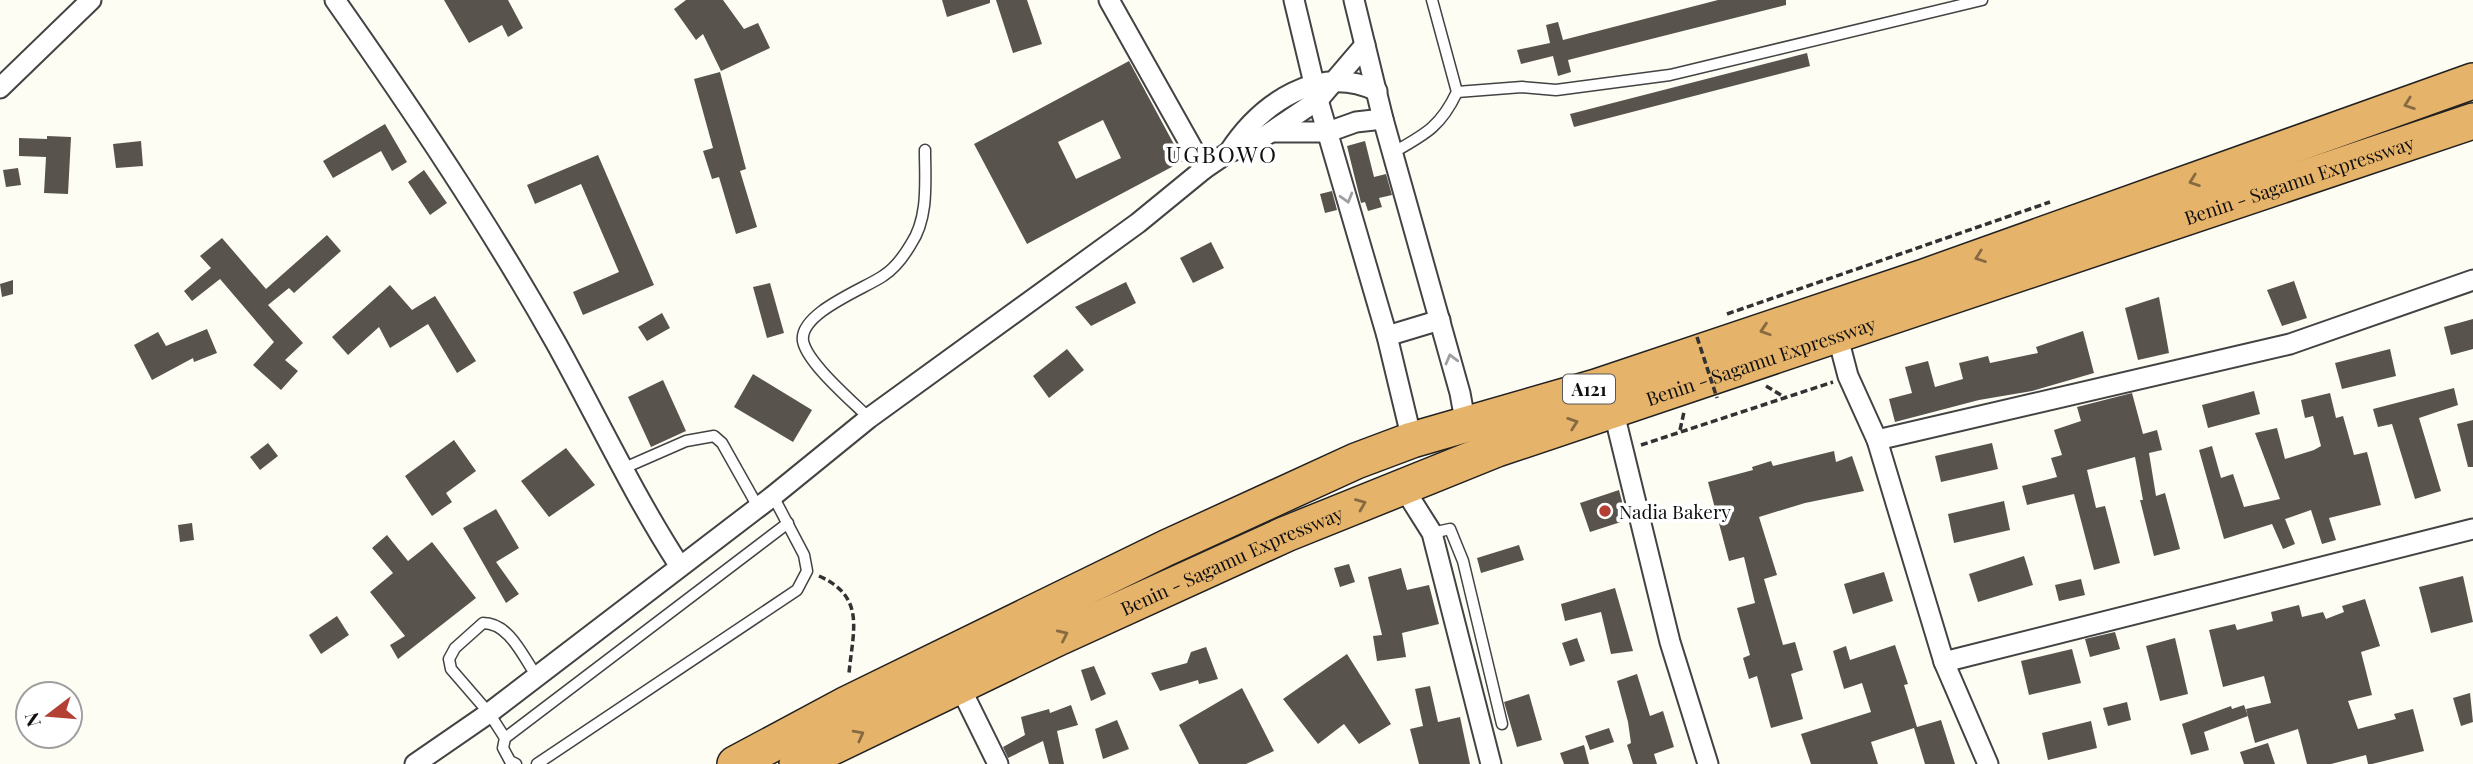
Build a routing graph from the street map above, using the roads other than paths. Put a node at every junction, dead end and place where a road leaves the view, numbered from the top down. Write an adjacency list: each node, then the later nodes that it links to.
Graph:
1 (91, 0): 12 (street)
2 (335, 0): 34 (street)
3 (1109, 0): 24 (street)
4 (1294, 0): 9 (street)
5 (1354, 0): 8 (street)
6 (1432, 0): 14 (lane)
7 (1982, 0): 14 (lane)
8 (1365, 45): 10 (street); 13 (street)
9 (1311, 66): 15 (street); 16 (street)
10 (1334, 80): 13 (street); 15 (street)
11 (2473, 81): 31 (highway, A121, one-way to 31)
12 (0, 89)
13 (1377, 91): 17 (street)
14 (1457, 92): 23 (lane)
15 (1317, 93): 16 (street); 19 (street); 20 (street)
16 (1275, 101): 22 (street)
17 (1383, 119): 20 (street); 23 (street)
18 (2473, 121): 27 (highway, Benin - Sagamu Expressway / A121)
19 (1272, 132): 20 (street); 22 (street)
20 (1328, 132): 28 (street, one-way to 28)
21 (925, 150): 30 (lane)
22 (1229, 152): 24 (street)
23 (1394, 152): 26 (street)
24 (1204, 169): 30 (street)
25 (2473, 280): 33 (street)
26 (1440, 320): 28 (street); 31 (street, one-way to 26)
27 (1837, 334): 29 (highway, Benin - Sagamu Expressway / A121); 33 (street)
28 (1387, 336): 32 (street)
29 (1613, 409): 35 (highway, Benin - Sagamu Expressway / A121, one-way to 29); 54 (street)
30 (869, 418): 36 (street)
31 (1466, 426): 32 (highway, A121)
32 (1412, 439): 50 (highway, A121)
33 (1877, 440): 41 (street)
34 (622, 469): 36 (lane); 40 (street)
35 (1403, 487): 39 (street); 43 (highway, Benin - Sagamu Expressway / A121, one-way to 35)
36 (766, 502): 37 (lane); 40 (street)
37 (788, 523): 46 (lane); 49 (lane)
38 (2473, 529): 41 (street)
39 (1432, 533): 45 (lane); 53 (street)
40 (679, 565): 42 (street)
41 (1944, 662): 55 (street)
42 (536, 675): 44 (street); 44 (lane)
43 (959, 685): 51 (highway, Benin - Sagamu Expressway / A121, one-way to 43); 52 (street)
44 (489, 713): 46 (lane); 47 (street)
45 (1502, 724)
46 (505, 738): 48 (lane)
47 (415, 764)
48 (516, 764)
49 (537, 764)
50 (735, 764)
51 (797, 764)
52 (999, 764)
53 (1492, 764)
54 (1708, 764)
55 (1988, 764)

